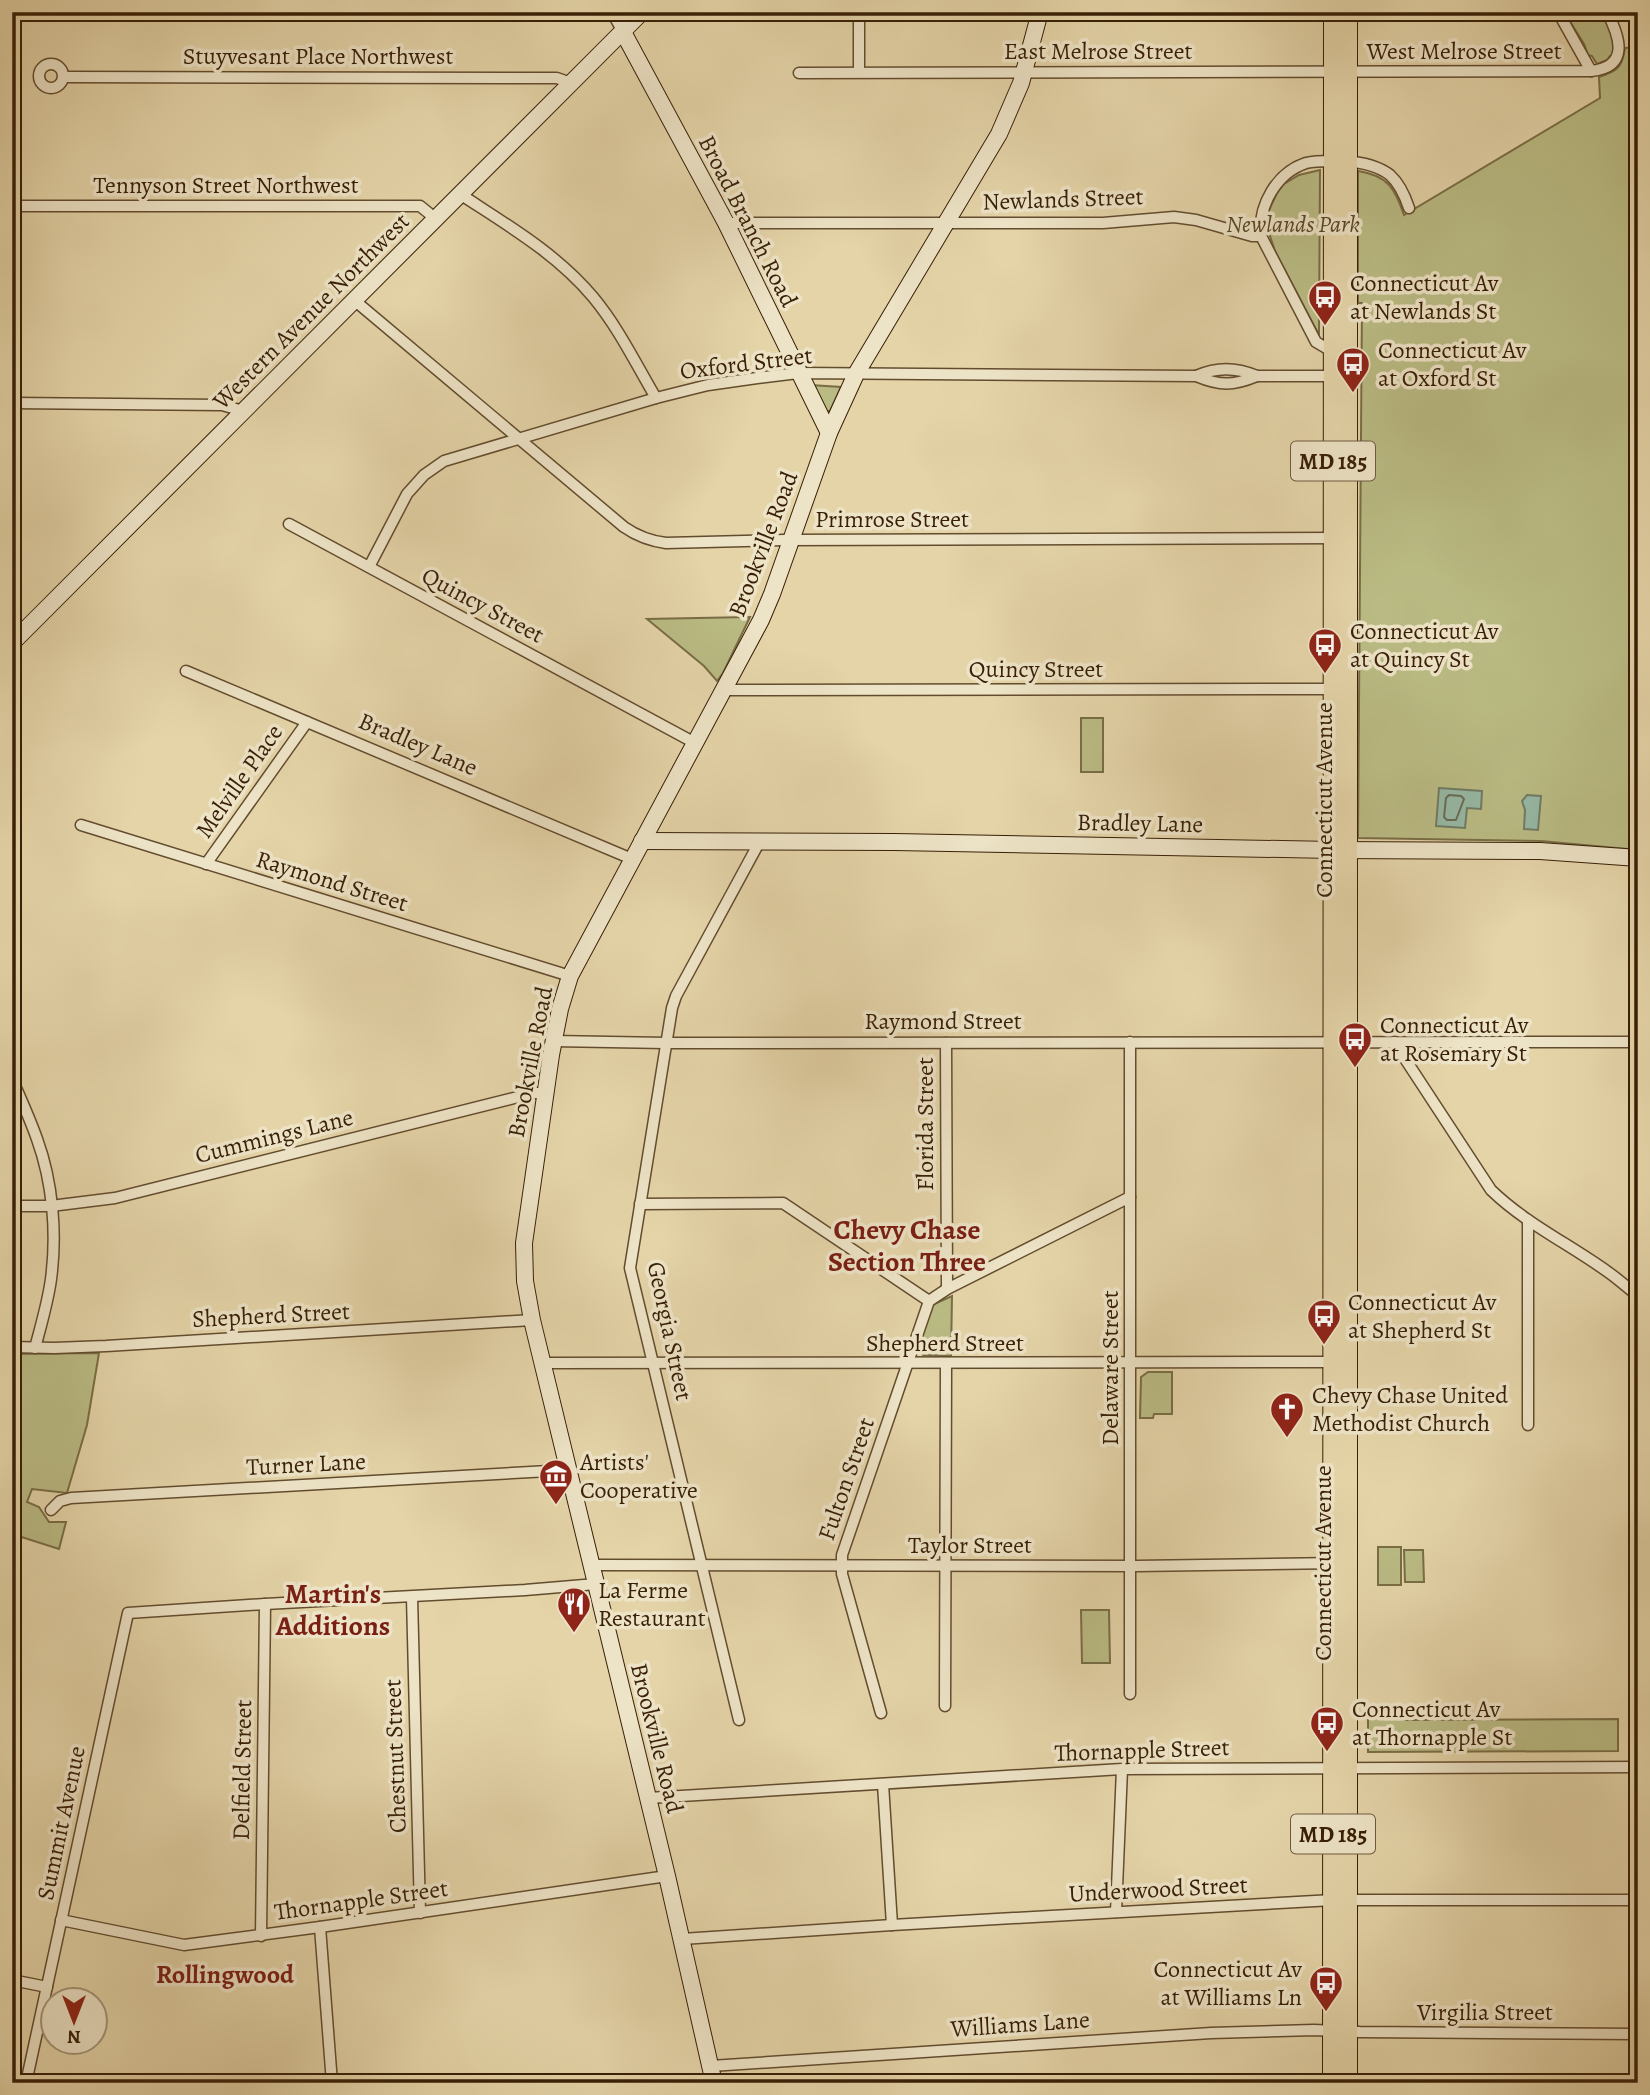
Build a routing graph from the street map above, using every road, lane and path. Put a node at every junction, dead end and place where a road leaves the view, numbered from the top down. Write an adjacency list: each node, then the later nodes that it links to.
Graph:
1 (612, 12): 9 (street)
2 (642, 12): 9 (main road, Western Avenue Northwest)
3 (859, 12): 11 (street)
4 (1040, 12): 12 (main road, Brookville Road)
5 (1333, 12): 13 (main road, Connecticut Avenue / MD 185)
6 (1348, 12): 13 (main road, Connecticut Avenue / MD 185)
7 (1558, 12): 10 (street)
8 (1606, 12): 10 (street)
9 (623, 32): 16 (main road, Western Avenue Northwest); 22 (main road, Broad Branch Road)
10 (1591, 71): 13 (street, West Melrose Street)
11 (859, 72): 12 (street, East Melrose Street); 14 (street, East Melrose Street)
12 (1024, 72): 13 (street, East Melrose Street); 23 (main road, Brookville Road)
13 (1339, 72): 17 (main road, Connecticut Avenue / MD 185)
14 (799, 73)
15 (64, 77): 16 (street, Stuyvesant Place Northwest)
16 (571, 83): 18 (main road, Western Avenue Northwest)
17 (1339, 161): 20 (street); 24 (street); 26 (main road, Connecticut Avenue / MD 185); 29 (main road, Connecticut Avenue / MD 185)
18 (460, 194): 21 (main road, Western Avenue Northwest); 30 (street)
19 (12, 206): 21 (street, Tennyson Street Northwest)
20 (1409, 208)
21 (436, 219): 25 (main road, Western Avenue Northwest)
22 (726, 223): 23 (street, Newlands Street); 27 (main road, Broad Branch Road)
23 (946, 223): 24 (street, Newlands Street); 28 (main road, Brookville Road)
24 (1261, 236): 26 (street)
25 (354, 300): 32 (main road, Western Avenue Northwest); 34 (street, Primrose Street)
26 (1333, 352): 29 (main road, Connecticut Avenue / MD 185)
27 (798, 373): 28 (street, Oxford Street); 30 (street, Oxford Street); 33 (main road, Broad Branch Road)
28 (856, 374): 29 (street, Oxford Street); 33 (main road, Brookville Road)
29 (1340, 376): 36 (main road, Connecticut Avenue / MD 185)
30 (656, 398): 34 (street, Oxford Street)
31 (12, 403): 32 (street)
32 (243, 411): 39 (main road, Western Avenue Northwest)
33 (829, 433): 37 (main road, Brookville Road)
34 (521, 439): 37 (street, Primrose Street); 38 (street, Oxford Street)
35 (289, 524): 38 (street, Quincy Street)
36 (1340, 538): 37 (street, Primrose Street); 41 (main road, Connecticut Avenue / MD 185)
37 (791, 540): 42 (main road, Brookville Road)
38 (369, 567): 44 (street, Quincy Street)
39 (12, 643)
40 (186, 671): 43 (street, Bradley Lane)
41 (1340, 689): 42 (street, Quincy Street); 48 (main road, Connecticut Avenue / MD 185)
42 (724, 690): 44 (main road, Brookville Road)
43 (307, 722): 50 (street, Bradley Lane); 51 (street, Melville Place)
44 (695, 743): 46 (main road, Brookville Road)
45 (81, 825): 51 (street, Raymond Street)
46 (642, 841): 47 (main road, Bradley Lane); 50 (main road, Brookville Road)
47 (761, 841): 48 (main road, Bradley Lane); 57 (street, Georgia Street)
48 (1340, 850): 49 (main road, Bradley Lane); 59 (main road, Connecticut Avenue / MD 185)
49 (1638, 858)
50 (632, 859): 52 (main road, Brookville Road)
51 (206, 864): 52 (street, Raymond Street)
52 (570, 976): 53 (main road, Brookville Road)
53 (553, 1041): 57 (street, Raymond Street); 61 (main road, Brookville Road)
54 (1130, 1042): 58 (street, Raymond Street); 59 (street, Raymond Street); 62 (street, Delaware Street)
55 (1394, 1042): 56 (street, Raymond Street); 59 (street, Raymond Street); 66 (street)
56 (1638, 1042)
57 (666, 1043): 58 (street, Raymond Street); 63 (street, Georgia Street)
58 (946, 1043): 67 (street, Florida Street)
59 (1340, 1043): 73 (main road, Connecticut Avenue / MD 185)
60 (12, 1079): 65 (street)
61 (545, 1093): 65 (street, Cummings Lane); 70 (main road, Brookville Road)
62 (1130, 1196): 67 (street); 75 (street, Delaware Street)
63 (640, 1204): 69 (street); 76 (street, Georgia Street)
64 (12, 1206): 65 (street, Cummings Lane)
65 (51, 1206): 72 (street)
66 (1528, 1220): 68 (street); 79 (street)
67 (947, 1289): 69 (street)
68 (1638, 1296)
69 (929, 1301): 77 (street, Fulton Street)
70 (532, 1320): 72 (street, Shepherd Street); 74 (main road, Brookville Road)
71 (12, 1347): 72 (street, Shepherd Street)
72 (35, 1348)
73 (1340, 1362): 75 (street, Shepherd Street); 82 (main road, Connecticut Avenue / MD 185)
74 (541, 1363): 76 (street, Shepherd Street); 80 (main road, Brookville Road)
75 (1131, 1363): 78 (street, Shepherd Street); 87 (street, Delaware Street)
76 (653, 1364): 77 (street, Shepherd Street); 84 (street, Georgia Street)
77 (908, 1364): 78 (street, Shepherd Street); 85 (street, Fulton Street)
78 (946, 1364): 86 (street)
79 (1528, 1425)
80 (567, 1470): 81 (street, Turner Lane); 83 (main road, Brookville Road)
81 (51, 1510)
82 (1340, 1563): 87 (street, Taylor Street); 95 (main road, Connecticut Avenue / MD 185)
83 (592, 1565): 84 (street, Taylor Street); 88 (main road, Brookville Road)
84 (702, 1565): 85 (street, Taylor Street); 94 (street, Georgia Street)
85 (842, 1565): 86 (street, Taylor Street); 93 (street, Fulton Street)
86 (946, 1566): 87 (street, Taylor Street); 92 (street)
87 (1131, 1566): 91 (street, Delaware Street)
88 (596, 1584): 89 (street); 99 (main road, Brookville Road)
89 (412, 1597): 90 (street); 104 (street, Chestnut Street)
90 (265, 1604): 105 (street, Summit Avenue); 108 (street, Delfield Street)
91 (1130, 1694)
92 (945, 1706)
93 (880, 1713)
94 (739, 1720)
95 (1340, 1767): 96 (street, Thornapple Street); 97 (street, Thornapple Street); 101 (main road, Connecticut Avenue / MD 185)
96 (1638, 1767)
97 (1122, 1769): 98 (street, Thornapple Street); 103 (street)
98 (884, 1784): 99 (street, Thornapple Street); 106 (street)
99 (648, 1798): 100 (main road, Brookville Road)
100 (667, 1876): 104 (street, Thornapple Street); 109 (main road, Brookville Road)
101 (1340, 1900): 102 (street, Underwood Street); 103 (street, Underwood Street); 114 (main road, Connecticut Avenue / MD 185)
102 (1638, 1900)
103 (1116, 1912): 106 (street, Underwood Street)
104 (420, 1913): 107 (street, Thornapple Street)
105 (61, 1920): 108 (street, Thornapple Street); 112 (street, Summit Avenue)
106 (892, 1925): 109 (street, Underwood Street)
107 (320, 1927): 108 (street, Thornapple Street); 118 (street)
108 (261, 1936)
109 (682, 1939): 116 (main road, Brookville Road)
110 (12, 1980): 111 (street)
111 (42, 1986)
112 (47, 1986)
113 (38, 2028): 117 (street, Summit Avenue)
114 (1340, 2031): 115 (street, Virgilia Street); 116 (street, Williams Lane); 120 (main road, Connecticut Avenue / MD 185); 121 (main road, Connecticut Avenue / MD 185)
115 (1638, 2034)
116 (710, 2066): 119 (main road, Brookville Road)
117 (26, 2083)
118 (332, 2083)
119 (714, 2083)
120 (1332, 2083)
121 (1348, 2083)

